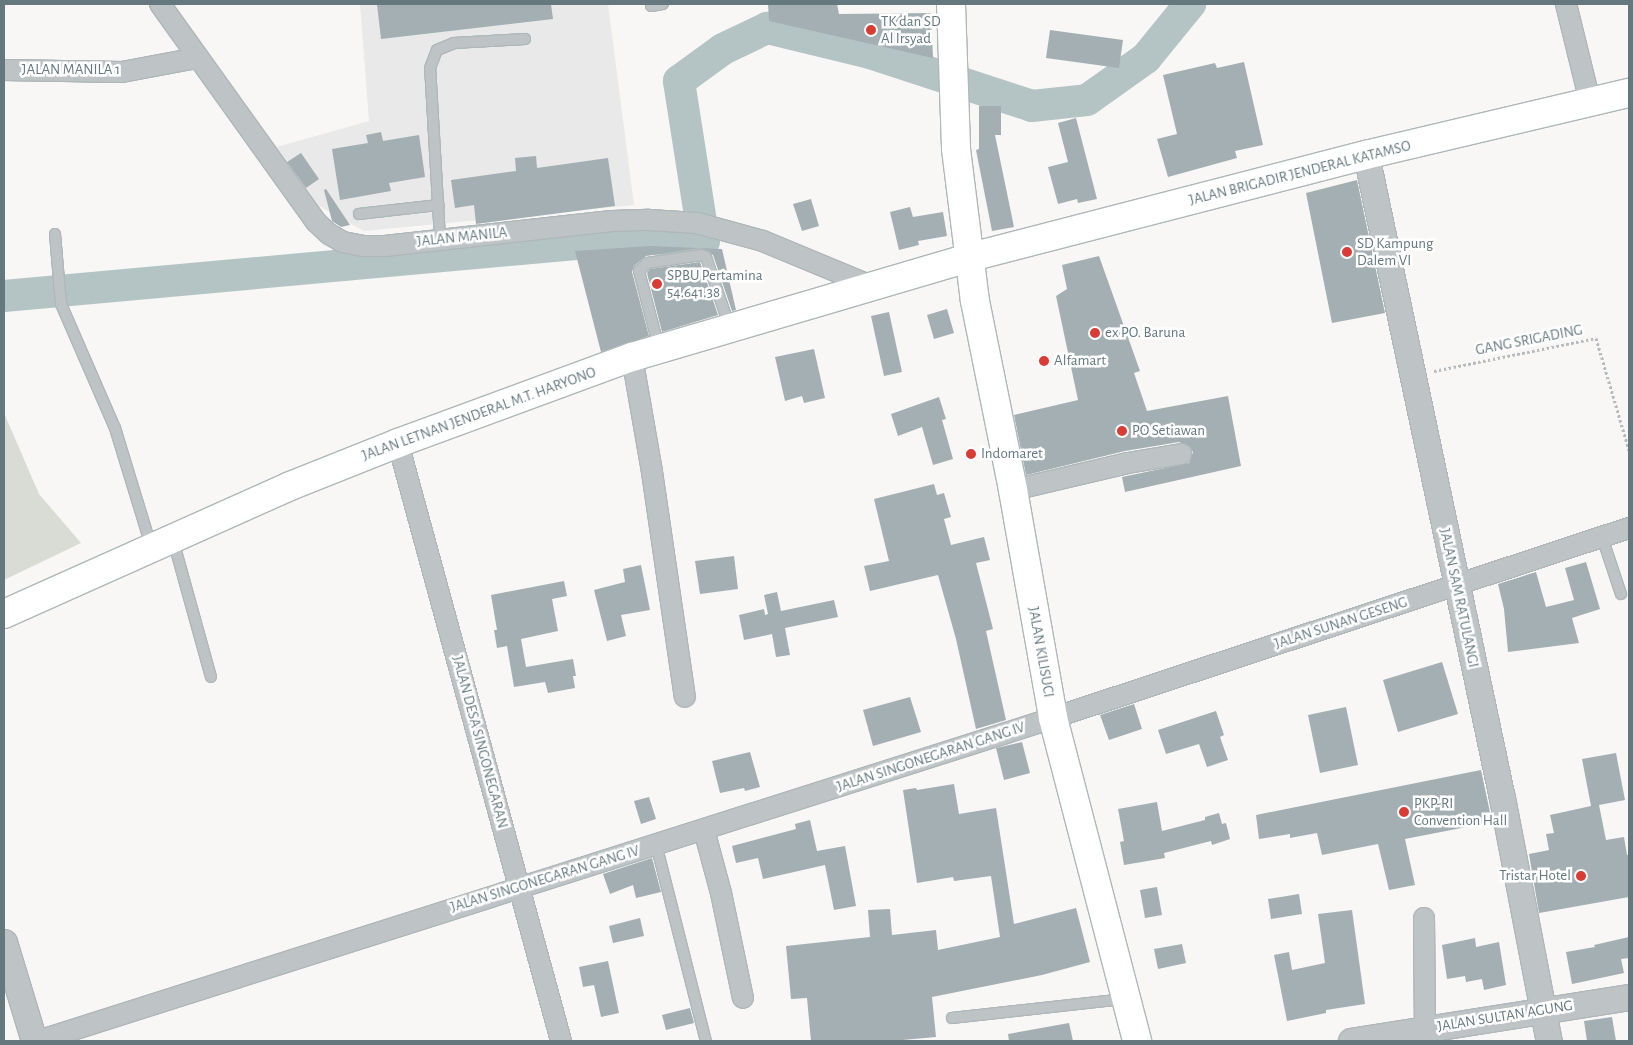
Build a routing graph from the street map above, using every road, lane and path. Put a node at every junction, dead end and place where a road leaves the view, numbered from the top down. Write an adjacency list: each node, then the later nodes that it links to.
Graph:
1 (160, 4): 7 (street, JALAN MANILA)
2 (663, 4): 5 (lane)
3 (951, 4): 16 (main road, JALAN KILISUCI)
4 (1566, 4): 10 (street)
5 (651, 6)
6 (525, 40): 12 (lane)
7 (198, 58): 8 (street, JALAN MANILA 1); 15 (street, JALAN MANILA)
8 (4, 70)
9 (1629, 93): 10 (main road, JALAN BRIGADIR JENDERAL KATAMSO)
10 (1590, 102): 11 (main road, JALAN BRIGADIR JENDERAL KATAMSO)
11 (1366, 155): 16 (main road, JALAN BRIGADIR JENDERAL KATAMSO); 21 (street, JALAN SAM RATULANGI)
12 (438, 205): 13 (lane); 15 (lane)
13 (360, 214)
14 (55, 234): 28 (lane)
15 (440, 239): 17 (street, JALAN MANILA)
16 (971, 257): 17 (main road, JALAN LETNAN JENDERAL M.T. HARYONO); 25 (main road, JALAN KILISUCI)
17 (871, 286): 18 (main road, JALAN LETNAN JENDERAL M.T. HARYONO)
18 (730, 329): 19 (main road, JALAN LETNAN JENDERAL M.T. HARYONO); 19 (lane)
19 (659, 348): 20 (main road, JALAN LETNAN JENDERAL M.T. HARYONO)
20 (632, 357): 22 (main road, JALAN LETNAN JENDERAL M.T. HARYONO); 33 (street)
21 (1412, 375): 23 (path, GANG SRIGADING); 29 (street, JALAN SAM RATULANGI)
22 (398, 443): 28 (main road, JALAN LETNAN JENDERAL M.T. HARYONO); 37 (street, JALAN DESA SINGONEGARAN)
23 (1629, 450)
24 (1181, 454): 25 (street)
25 (1013, 490): 34 (main road, JALAN KILISUCI)
26 (1629, 528): 27 (street, JALAN SUNAN GESENG)
27 (1602, 536): 29 (street, JALAN SUNAN GESENG); 30 (lane)
28 (162, 544): 31 (main road, JALAN LETNAN JENDERAL M.T. HARYONO); 32 (lane)
29 (1456, 585): 34 (street, JALAN SUNAN GESENG); 44 (street, JALAN SAM RATULANGI)
30 (1621, 594)
31 (4, 614)
32 (211, 677)
33 (685, 698)
34 (1053, 718): 35 (street, JALAN SINGONEGARAN GANG IV); 43 (main road, JALAN KILISUCI)
35 (704, 830): 36 (street, JALAN SINGONEGARAN GANG IV); 42 (street)
36 (656, 844): 37 (street, JALAN SINGONEGARAN GANG IV); 49 (lane)
37 (518, 887): 47 (street, JALAN SINGONEGARAN GANG IV); 48 (street, JALAN DESA SINGONEGARAN)
38 (1424, 918): 46 (street)
39 (4, 942): 40 (street)
40 (9, 979): 47 (street)
41 (1629, 997): 44 (street, JALAN SULTAN AGUNG)
42 (743, 998)
43 (1128, 999): 45 (lane); 50 (main road, JALAN KILISUCI)
44 (1543, 1010): 46 (street, JALAN SULTAN AGUNG); 52 (street, JALAN SAM RATULANGI)
45 (952, 1018)
46 (1425, 1029): 51 (street, JALAN SULTAN AGUNG)
47 (36, 1041)
48 (561, 1041)
49 (706, 1041)
50 (1138, 1041)
51 (1351, 1041)
52 (1549, 1041)

